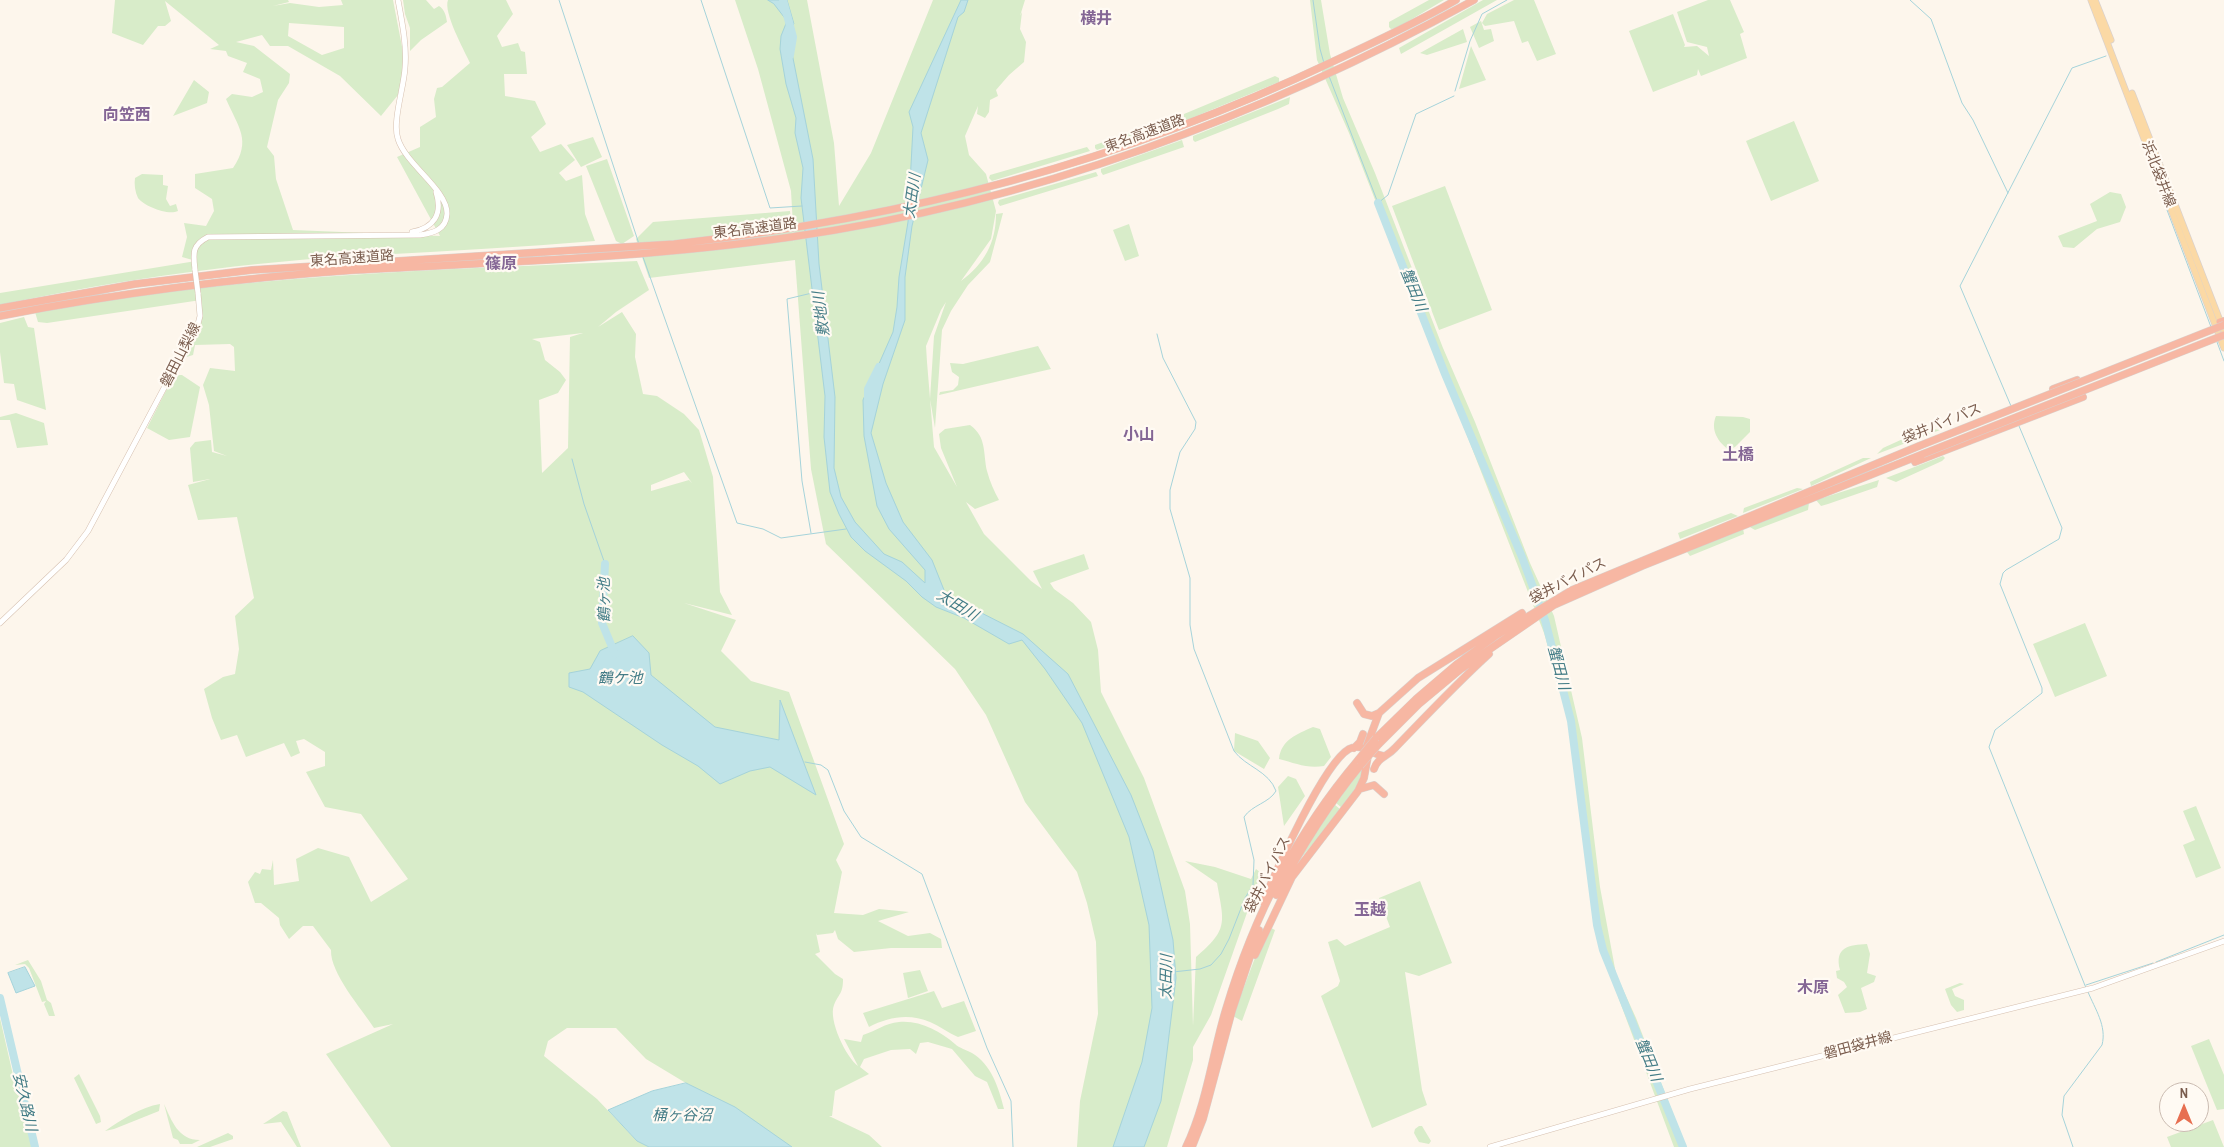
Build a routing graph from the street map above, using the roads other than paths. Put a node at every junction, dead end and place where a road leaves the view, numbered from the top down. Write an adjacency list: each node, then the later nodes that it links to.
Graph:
1 (398, 0): 6 (main road, 磐田山梨線)
2 (1456, 0): 8 (highway, 東名高速道路)
3 (1474, 0): 8 (highway, 東名高速道路)
4 (2091, 0): 15 (main road, 浜北袋井線)
5 (2095, 0): 12 (main road, 浜北袋井線)
6 (435, 189): 7 (main road, 磐田山梨線); 7 (main road, 磐田山梨線)
7 (404, 234): 23 (main road, 磐田山梨線, bridge)
8 (675, 247): 9 (highway, 東名高速道路)
9 (560, 255): 10 (highway, 東名高速道路); 11 (highway, 東名高速道路)
10 (0, 308)
11 (0, 316)
12 (2223, 323): 13 (main road, 浜北袋井線); 18 (highway, 袋井バイパス, bridge)
13 (2224, 331)
14 (2224, 335): 19 (highway, 袋井バイパス, bridge)
15 (2224, 348)
16 (2077, 380): 18 (highway, bridge)
17 (2083, 397): 19 (highway)
18 (1919, 444): 20 (highway, 袋井バイパス)
19 (1853, 482): 20 (highway, 袋井バイパス)
20 (1684, 546): 21 (highway, 袋井バイパス)
21 (1573, 593): 22 (highway); 22 (highway)
22 (1534, 615): 25 (highway); 29 (highway); 30 (highway, 袋井バイパス, bridge)
23 (0, 623)
24 (1357, 703): 25 (highway)
25 (1379, 713): 28 (highway)
26 (1363, 734): 27 (highway)
27 (1353, 748): 28 (highway); 34 (highway)
28 (1367, 752): 29 (highway); 32 (highway)
29 (1384, 756): 31 (highway)
30 (1359, 763): 34 (highway, 袋井バイパス); 36 (highway, 袋井バイパス)
31 (1374, 769)
32 (1358, 790): 33 (highway); 36 (highway)
33 (1384, 794)
34 (1255, 928): 37 (highway, 袋井バイパス)
35 (2224, 941): 39 (main road, 磐田袋井線)
36 (1232, 1011): 38 (highway, 袋井バイパス)
37 (1186, 1147)
38 (1192, 1147)
39 (1490, 1147)

